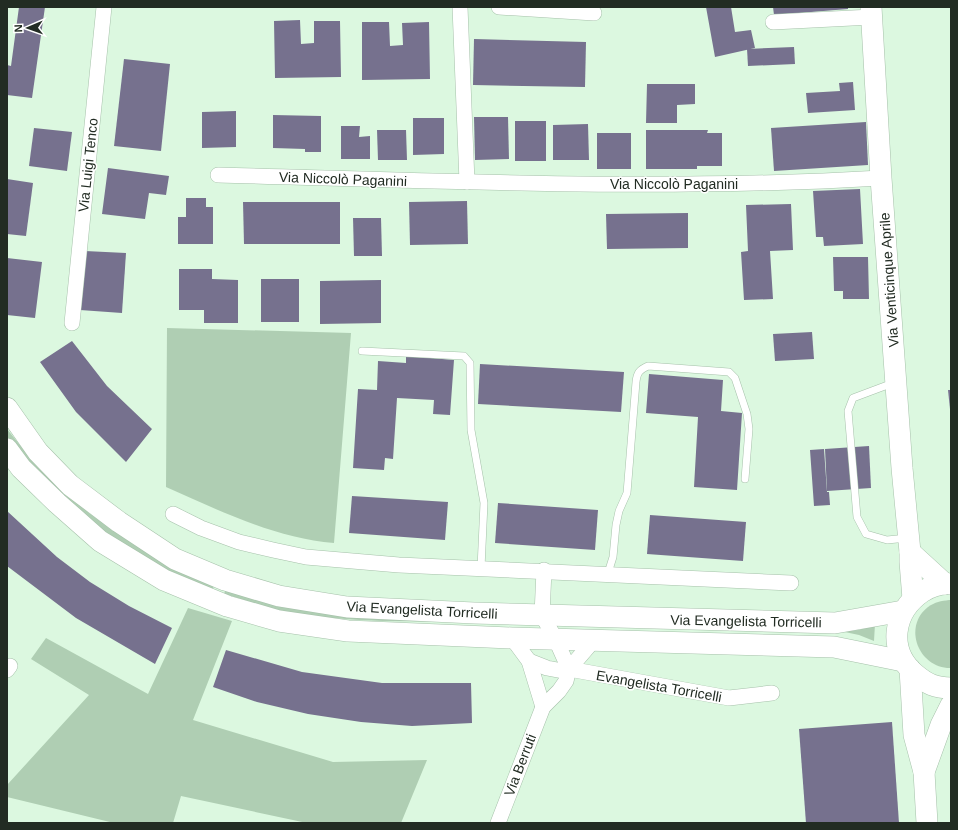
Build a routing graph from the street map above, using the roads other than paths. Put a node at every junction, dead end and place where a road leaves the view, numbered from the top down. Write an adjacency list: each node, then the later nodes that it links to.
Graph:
1 (104, 7): 10 (street, Via Luigi Tenco)
2 (460, 7): 9 (street)
3 (499, 7): 5 (street)
4 (871, 12): 6 (street); 8 (street, Via Venticinque Aprile)
5 (594, 13)
6 (772, 22)
7 (218, 175): 9 (street, Via Niccolò Paganini)
8 (881, 178): 9 (street, Via Niccolò Paganini); 12 (street, Via Venticinque Aprile)
9 (467, 182)
10 (72, 323)
11 (362, 350): 18 (lane)
12 (896, 384): 17 (street, Via Venticinque Aprile); 17 (lane)
13 (7, 408): 24 (street, Via Evangelista Torricelli)
14 (7, 450): 25 (street, Via Evangelista Torricelli)
15 (745, 479): 20 (lane)
16 (173, 514): 18 (street)
17 (910, 545): 22 (street); 23 (street, Via Venticinque Aprile)
18 (481, 568): 19 (street)
19 (544, 570): 20 (street); 24 (street)
20 (608, 573): 21 (street)
21 (791, 582)
22 (948, 584): 23 (street)
23 (908, 605): 24 (street, Via Evangelista Torricelli); 29 (street, Via Venticinque Aprile)
24 (542, 615): 26 (street)
25 (512, 638): 26 (street, Via Evangelista Torricelli); 28 (street)
26 (556, 640): 27 (street, Via Evangelista Torricelli); 30 (street)
27 (593, 641): 29 (street, Via Evangelista Torricelli); 30 (street, Via Berruti)
28 (529, 661): 30 (street, Evangelista Torricelli); 34 (street)
29 (907, 665): 31 (street); 35 (street)
30 (569, 671): 32 (street, Evangelista Torricelli); 34 (street, Via Berruti)
31 (951, 688)
32 (772, 693)
33 (951, 705): 35 (street)
34 (543, 707): 36 (street, Via Berruti)
35 (924, 772): 37 (street)
36 (498, 823)
37 (927, 823)

